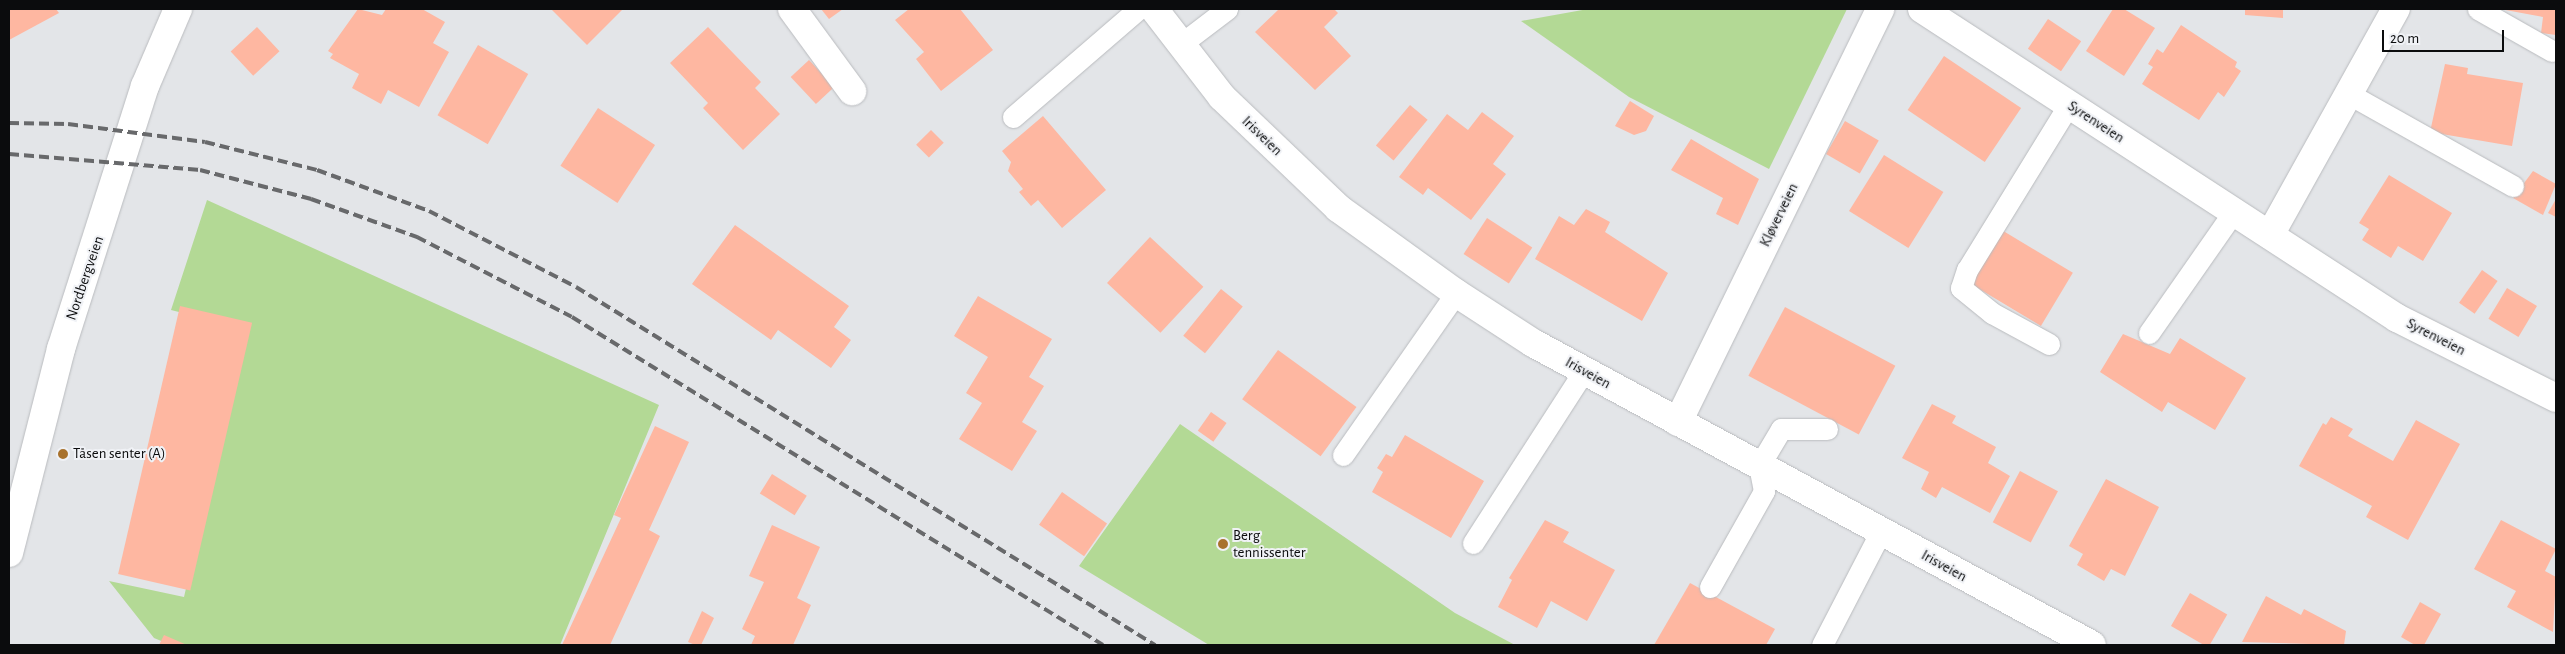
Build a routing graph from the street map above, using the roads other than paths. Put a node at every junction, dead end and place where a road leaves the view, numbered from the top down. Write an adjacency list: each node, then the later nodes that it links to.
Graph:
1 (178, 9): 30 (street, Nordbergveien)
2 (792, 9): 12 (street)
3 (1138, 9): 15 (lane)
4 (1154, 9): 10 (street, Irisveien)
5 (1226, 9): 10 (lane)
6 (1880, 9): 24 (street, Kløverveien)
7 (1922, 9): 14 (street, Syrenveien)
8 (2396, 9): 13 (street)
9 (2478, 9): 11 (lane)
10 (1180, 44): 19 (street, Irisveien)
11 (2552, 51)
12 (852, 91)
13 (2349, 94): 16 (lane); 18 (street)
14 (2069, 104): 17 (street, Syrenveien); 21 (lane)
15 (1013, 117)
16 (2513, 186)
17 (2234, 211): 18 (street, Syrenveien); 20 (lane)
18 (2270, 235): 23 (street, Syrenveien)
19 (1456, 293): 22 (street, Irisveien); 26 (lane)
20 (2149, 333)
21 (2049, 344)
22 (1584, 371): 24 (street, Irisveien); 29 (lane)
23 (2556, 398)
24 (1678, 422): 27 (street, Irisveien)
25 (1827, 429): 27 (lane)
26 (1342, 455)
27 (1759, 466): 28 (street, Irisveien); 31 (lane)
28 (1881, 531): 32 (street, Irisveien); 33 (lane)
29 (1473, 543)
30 (9, 554)
31 (1710, 587)
32 (2076, 642)
33 (1822, 645)

